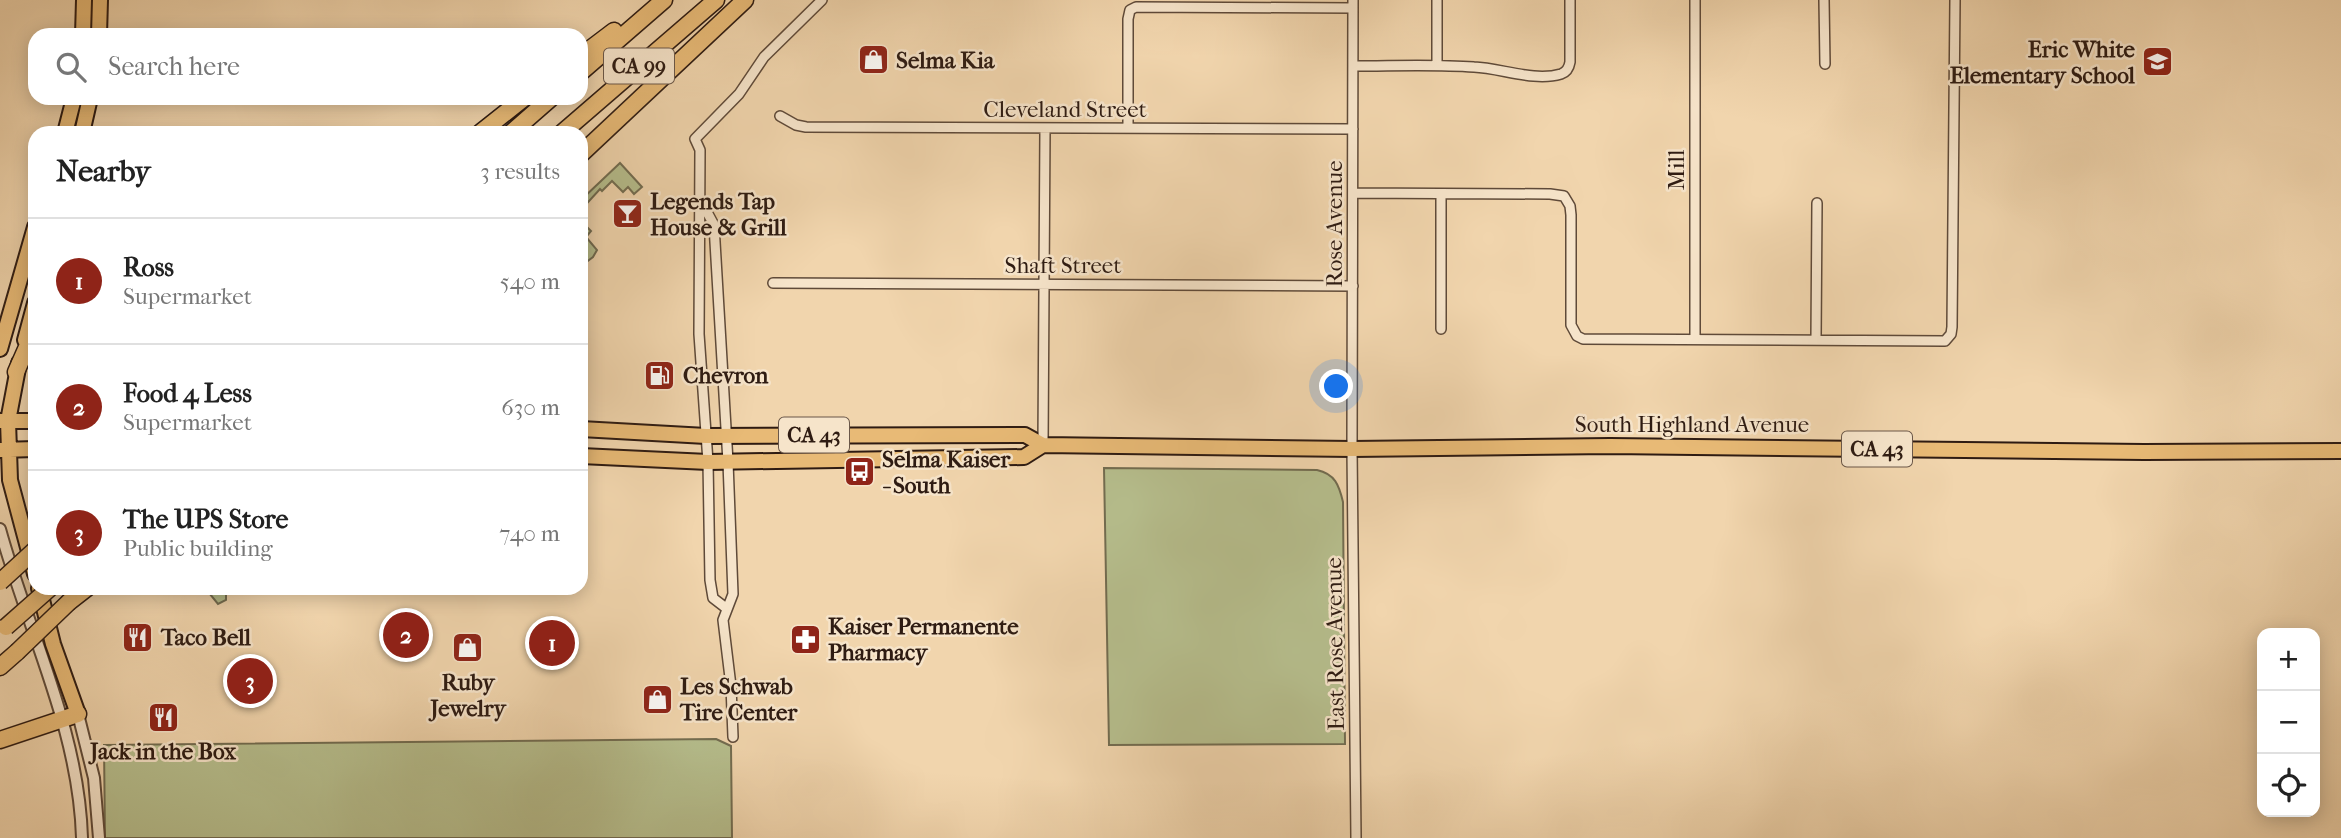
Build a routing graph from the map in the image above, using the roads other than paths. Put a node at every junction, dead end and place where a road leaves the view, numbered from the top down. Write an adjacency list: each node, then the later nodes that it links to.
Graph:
1 (84, 0): 15 (main road)
2 (100, 0): 16 (main road)
3 (656, 0): 17 (highway)
4 (664, 0): 20 (highway, CA 99)
5 (716, 0): 31 (highway, CA 99)
6 (745, 0): 35 (highway)
7 (822, 0): 38 (street)
8 (1437, 0): 19 (street)
9 (1570, 0): 19 (street)
10 (1695, 0): 46 (street, Mill)
11 (1824, 0): 18 (street)
12 (1955, 0): 47 (street)
13 (1223, 4): 14 (street); 32 (street)
14 (1353, 4): 21 (street, Rose Avenue)
15 (83, 28)
16 (99, 28)
17 (588, 51)
18 (1825, 64)
19 (1437, 65): 21 (street)
20 (588, 66)
21 (1353, 66): 34 (street, Rose Avenue)
22 (72, 105): 27 (main road)
23 (88, 105): 28 (main road)
24 (515, 105): 29 (highway)
25 (543, 105): 30 (highway)
26 (780, 116): 33 (street, Cleveland Street)
27 (67, 126)
28 (84, 126)
29 (489, 126)
30 (519, 126)
31 (570, 126)
32 (1128, 128): 33 (street, Cleveland Street); 34 (street, Cleveland Street)
33 (1045, 129): 42 (street)
34 (1353, 129): 36 (street, Rose Avenue)
35 (588, 147)
36 (1353, 193): 37 (street); 43 (street, Rose Avenue)
37 (1441, 194): 45 (street); 46 (street)
38 (700, 197): 54 (street); 55 (street)
39 (1817, 202): 47 (street)
40 (28, 251): 49 (main road)
41 (773, 283): 42 (street, Shaft Street)
42 (1044, 285): 43 (street, Shaft Street); 56 (street)
43 (1353, 286): 59 (street, Rose Avenue)
44 (28, 328): 50 (main road)
45 (1441, 329)
46 (1695, 339): 47 (street)
47 (1816, 340)
48 (28, 345): 50 (highway)
49 (0, 349)
50 (16, 372): 51 (main road)
51 (4, 421): 52 (main road); 57 (main road)
52 (28, 421)
53 (588, 429): 54 (main road, South Highland Avenue / CA 43)
54 (706, 436): 55 (main road, South Highland Avenue / CA 43); 62 (street)
55 (726, 436): 56 (main road, South Highland Avenue / CA 43); 63 (street)
56 (1043, 445): 59 (main road, South Highland Avenue / CA 43); 63 (main road, South Highland Avenue / CA 43)
57 (4, 449): 58 (main road); 65 (main road)
58 (28, 449)
59 (1352, 449): 60 (main road, South Highland Avenue / CA 43); 80 (street, East Rose Avenue)
60 (2341, 451)
61 (588, 456): 62 (main road, South Highland Avenue / CA 43)
62 (708, 462): 63 (main road, South Highland Avenue / CA 43); 71 (street)
63 (729, 462): 71 (street)
64 (0, 529): 75 (street)
65 (28, 548)
66 (28, 556): 67 (highway, bridge)
67 (0, 582)
68 (41, 595): 74 (main road)
69 (42, 595): 72 (highway, bridge)
70 (78, 595): 73 (highway, bridge)
71 (726, 608): 76 (street)
72 (3, 629)
73 (0, 667)
74 (78, 714): 75 (highway); 79 (street)
75 (61, 719): 77 (highway); 78 (street)
76 (733, 737)
77 (0, 740)
78 (82, 838)
79 (99, 838)
80 (1356, 838)

